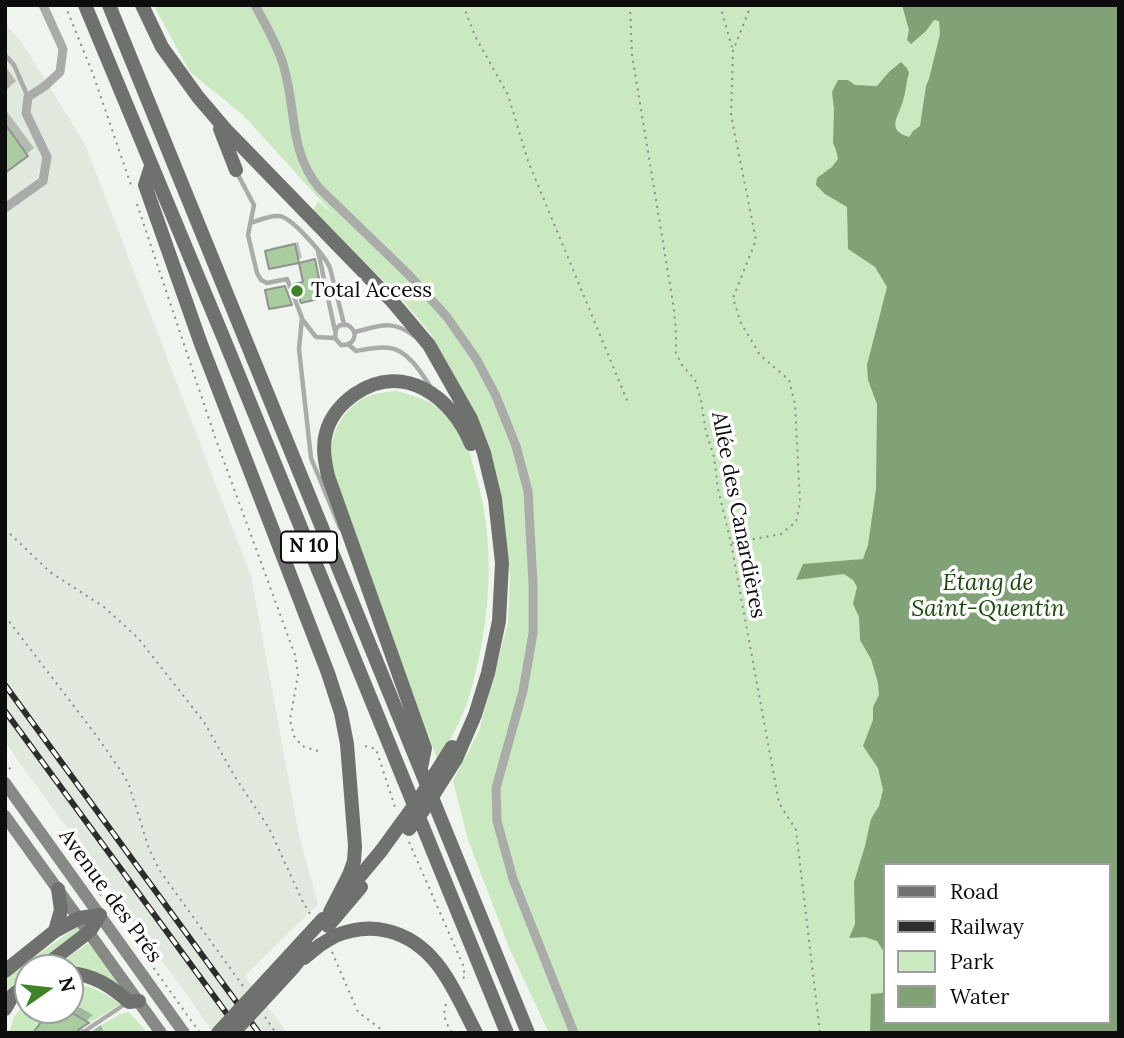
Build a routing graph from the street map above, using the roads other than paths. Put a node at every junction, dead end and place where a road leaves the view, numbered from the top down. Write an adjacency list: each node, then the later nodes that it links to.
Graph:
1 (43, 5): 7 (street)
2 (85, 5): 9 (main road, N 10)
3 (108, 5): 23 (main road, N 10)
4 (142, 5): 8 (main road)
5 (255, 5): 44 (street)
6 (5, 55): 7 (lane)
7 (29, 97): 11 (street)
8 (216, 118): 10 (main road); 19 (main road)
9 (151, 166): 29 (main road); 42 (main road, N 10)
10 (236, 170): 12 (lane)
11 (5, 208)
12 (251, 223): 13 (lane); 14 (lane)
13 (317, 250): 15 (lane); 17 (lane)
14 (302, 318): 17 (lane); 21 (lane)
15 (344, 324): 16 (lane); 17 (lane)
16 (355, 332): 18 (lane); 19 (lane)
17 (335, 335): 18 (lane)
18 (348, 344): 20 (lane)
19 (429, 345): 22 (main road)
20 (436, 396): 21 (main road); 22 (main road)
21 (357, 559): 23 (main road)
22 (454, 753): 29 (main road, bridge)
23 (421, 769): 43 (main road, N 10)
24 (9, 778): 27 (main road, Avenue des Prés)
25 (5, 816): 26 (main road, Avenue des Prés)
26 (58, 889): 28 (main road, Avenue des Prés); 30 (main road)
27 (100, 915): 28 (main road); 31 (main road); 38 (main road, Avenue des Prés)
28 (79, 918): 30 (main road); 31 (main road, Avenue des Prés)
29 (329, 928): 39 (main road, bridge); 40 (main road, bridge); 41 (main road)
30 (55, 931): 33 (main road)
31 (89, 931): 32 (main road); 35 (main road, Avenue des Prés)
32 (59, 954)
33 (5, 971)
34 (84, 976): 35 (main road)
35 (134, 1001): 36 (lane); 37 (main road, Avenue des Prés)
36 (82, 1033)
37 (161, 1033)
38 (184, 1033)
39 (218, 1033)
40 (233, 1033)
41 (476, 1033)
42 (507, 1033)
43 (527, 1033)
44 (574, 1033)

